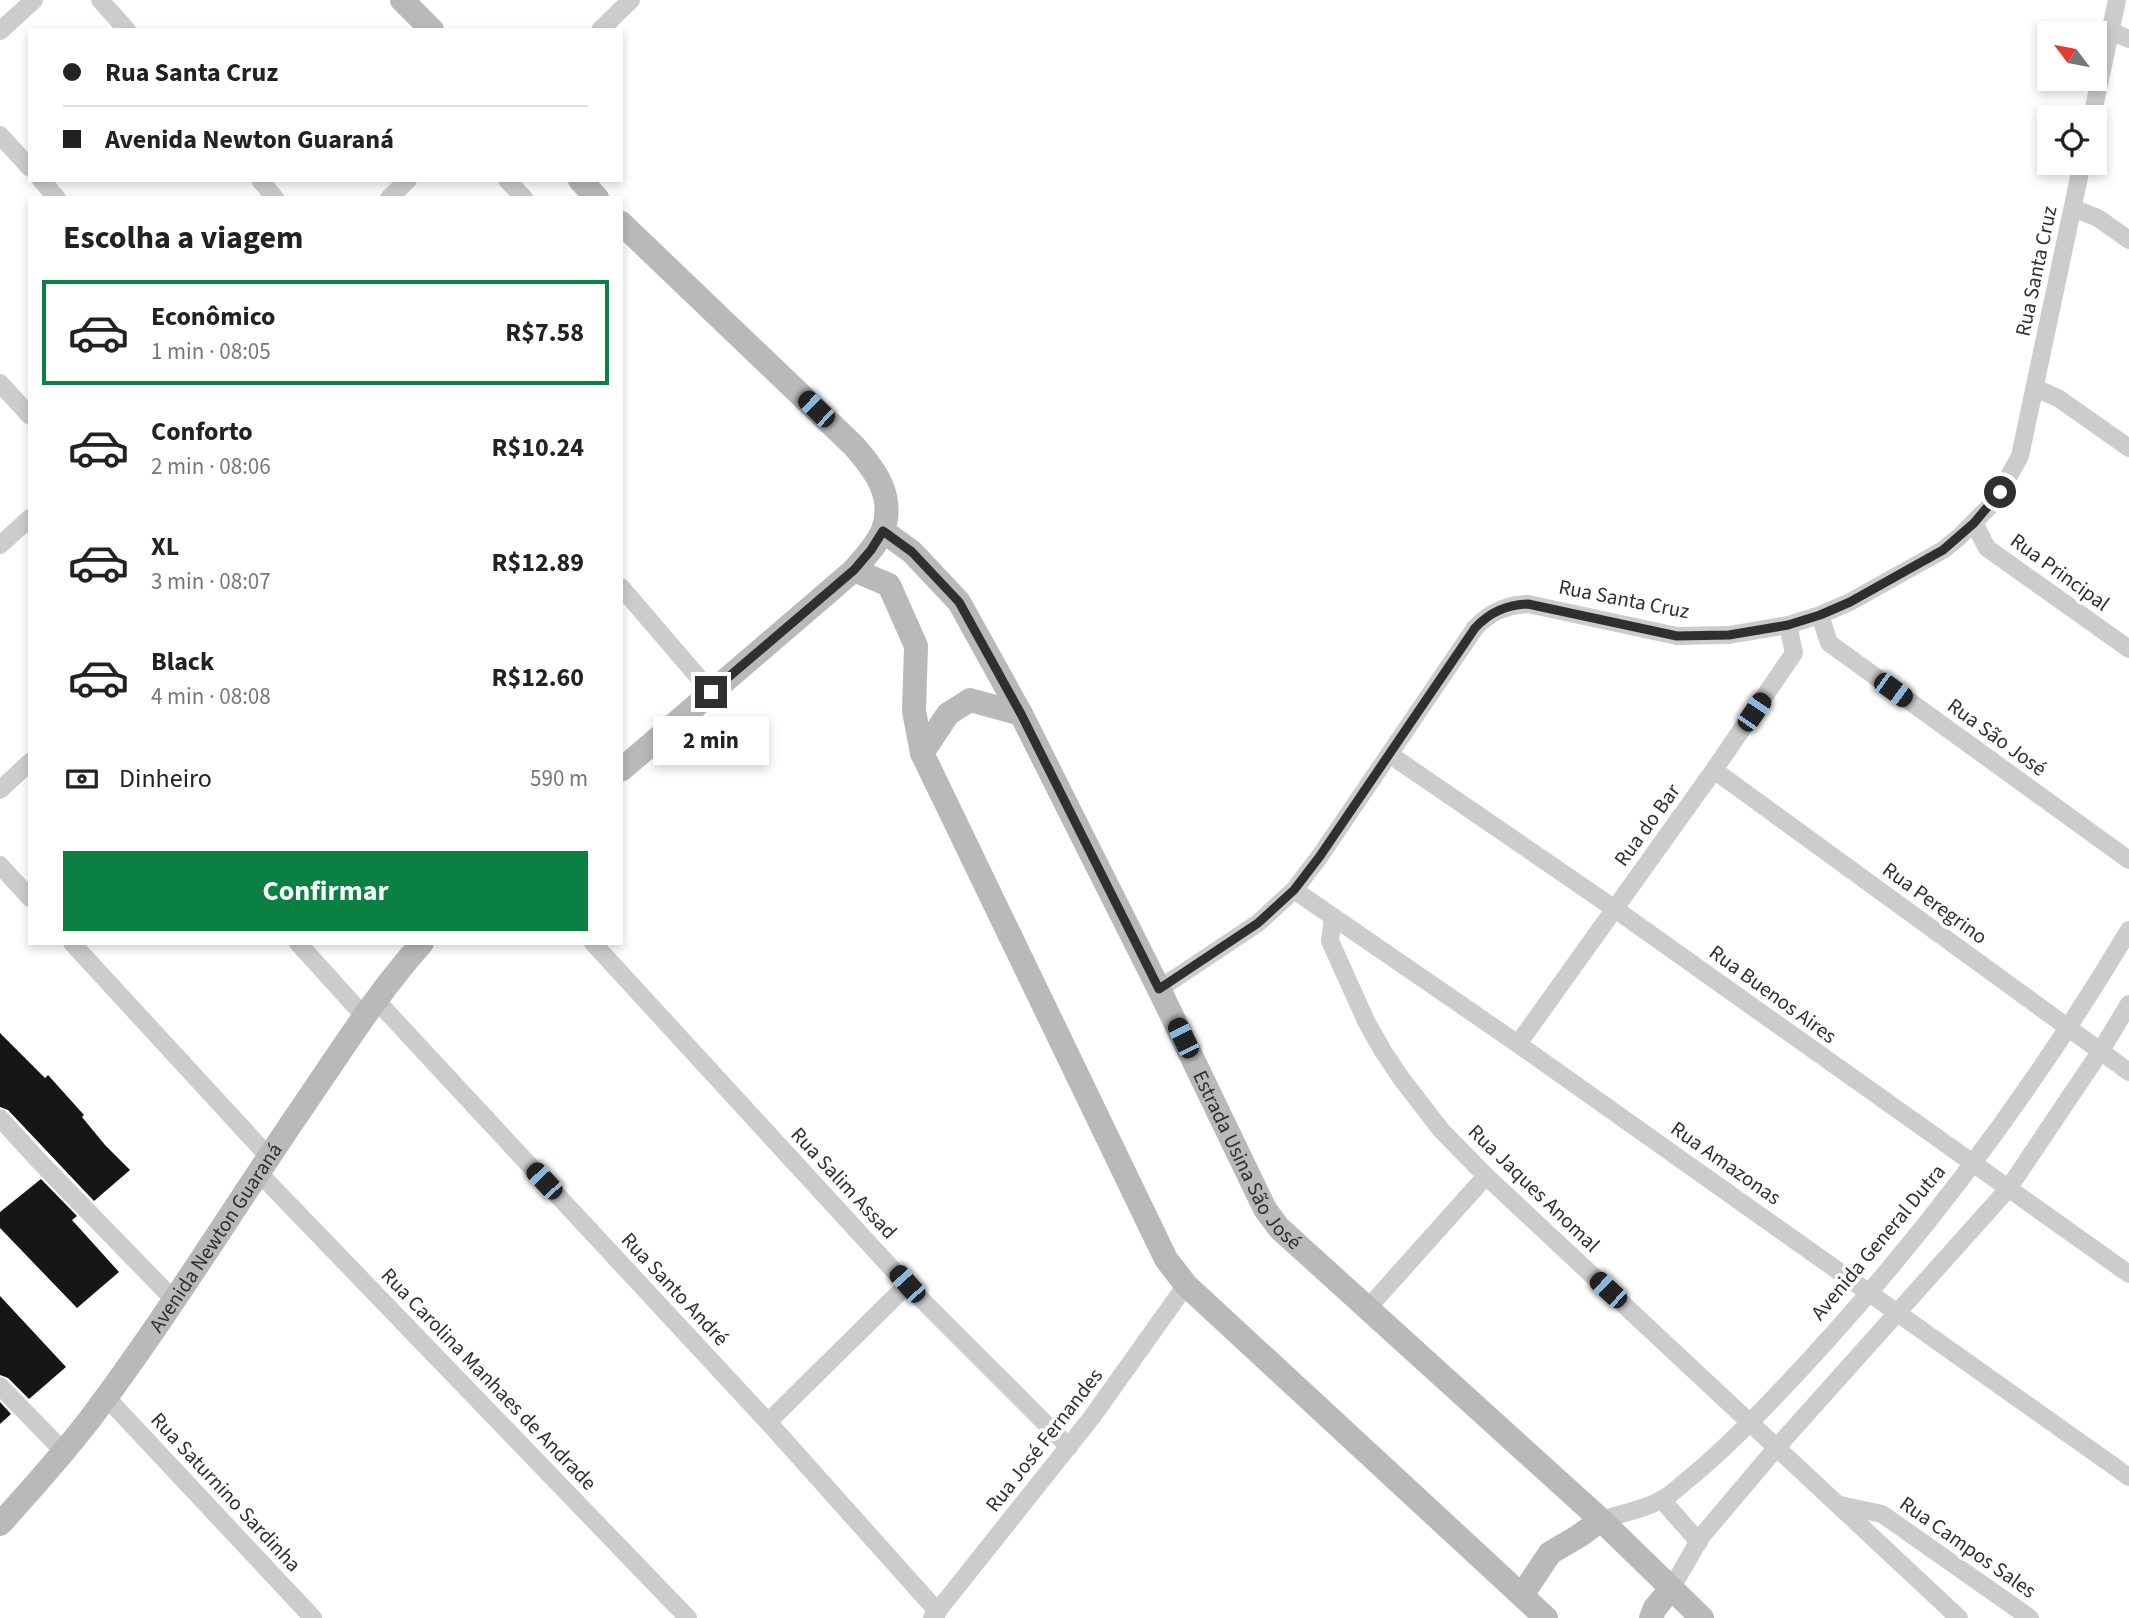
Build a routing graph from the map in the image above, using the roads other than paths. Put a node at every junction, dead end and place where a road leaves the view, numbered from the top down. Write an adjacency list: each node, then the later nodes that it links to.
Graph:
1 (34, 0): 9 (street)
2 (100, 0): 6 (street)
3 (402, 0): 7 (main road)
4 (631, 0): 8 (street)
5 (2117, 0): 10 (street)
6 (125, 28)
7 (430, 28)
8 (602, 28)
9 (0, 31)
10 (2110, 31): 11 (street); 12 (street)
11 (2129, 39)
12 (2095, 105)
13 (0, 135): 14 (street)
14 (28, 166)
15 (2080, 175): 26 (street, Rua Santa Cruz)
16 (43, 182): 21 (street)
17 (262, 182): 22 (street)
18 (406, 182): 23 (street)
19 (509, 182): 24 (street)
20 (582, 182): 25 (main road)
21 (55, 196)
22 (273, 196)
23 (391, 196)
24 (522, 196)
25 (595, 196)
26 (2073, 208): 28 (street); 30 (street, Rua Santa Cruz)
27 (623, 225): 35 (main road)
28 (2129, 240)
29 (0, 383): 31 (street)
30 (2035, 388): 32 (street); 34 (street, Rua Santa Cruz)
31 (28, 414)
32 (2129, 448)
33 (28, 520): 36 (street)
34 (1974, 523): 39 (street, Rua Santa Cruz); 41 (street, Rua Principal)
35 (883, 531): 37 (main road); 43 (main road, Estrada Usina São José)
36 (0, 545)
37 (854, 570): 42 (main road); 44 (main road)
38 (623, 589): 42 (street)
39 (1820, 615): 40 (street, Rua Santa Cruz); 50 (street, Rua São José)
40 (1788, 625): 45 (street, Rua Santa Cruz); 48 (street, Rua do Bar)
41 (2129, 649)
42 (711, 692): 47 (main road)
43 (1021, 714): 44 (main road); 61 (main road, Estrada Usina São José)
44 (922, 753): 75 (main road)
45 (1389, 754): 52 (street, Rua Santa Cruz); 54 (street, Rua Buenos Aires)
46 (28, 764): 49 (street)
47 (623, 768)
48 (1714, 770): 54 (street, Rua do Bar); 64 (street, Rua Peregrino)
49 (0, 790)
50 (2129, 860)
51 (0, 865): 53 (street)
52 (1294, 890): 55 (street, Rua Amazonas); 61 (street, Rua Santa Cruz)
53 (28, 896)
54 (1615, 909): 65 (street, Rua do Bar); 70 (street, Rua Buenos Aires)
55 (1333, 917): 65 (street, Rua Amazonas); 71 (street, Rua Jaques Anomal)
56 (2129, 930): 64 (street, Avenida General Dutra)
57 (74, 945): 69 (street, Rua Carolina Manhaes de Andrade)
58 (300, 945): 63 (street, Rua Santo André)
59 (420, 945): 63 (main road, Avenida Newton Guaraná)
60 (595, 945): 74 (street, Rua Salim Assad)
61 (1159, 989): 78 (main road, Estrada Usina São José)
62 (2129, 1004): 66 (street)
63 (371, 1008): 69 (main road, Avenida Newton Guaraná); 82 (street, Rua Santo André)
64 (2067, 1028): 66 (street, Rua Peregrino); 70 (street, Avenida General Dutra)
65 (1518, 1044): 76 (street, Rua Amazonas)
66 (2100, 1052): 67 (street, Rua Peregrino); 72 (street)
67 (2129, 1072)
68 (0, 1118): 77 (street)
69 (263, 1164): 77 (main road, Avenida Newton Guaraná); 97 (street, Rua Carolina Manhaes de Andrade)
70 (1972, 1164): 72 (street, Rua Buenos Aires); 76 (street, Avenida General Dutra)
71 (1486, 1176): 78 (street); 83 (street, Rua Jaques Anomal)
72 (2008, 1189): 73 (street, Rua Buenos Aires); 79 (street)
73 (2129, 1274)
74 (907, 1284): 82 (street); 84 (street, Rua Salim Assad)
75 (1186, 1285): 84 (street, Rua José Fernandes); 94 (main road)
76 (1868, 1292): 79 (street, Rua Amazonas); 83 (street, Avenida General Dutra)
77 (174, 1300): 81 (main road, Avenida Newton Guaraná)
78 (1367, 1309): 90 (main road, Estrada Usina São José)
79 (1897, 1312): 85 (street); 87 (street, Rua Amazonas)
80 (0, 1386): 86 (street)
81 (106, 1396): 86 (main road, Avenida Newton Guaraná); 96 (street, Rua Saturnino Sardinha)
82 (768, 1422): 95 (street, Rua Santo André)
83 (1751, 1422): 85 (street, Rua Jaques Anomal); 88 (street, Avenida General Dutra)
84 (1069, 1447): 95 (street, Rua José Fernandes)
85 (1777, 1447): 89 (street, Rua Jaques Anomal); 92 (street)
86 (64, 1452): 91 (main road, Avenida Newton Guaraná)
87 (2129, 1477)
88 (1662, 1500): 90 (street, Avenida General Dutra); 92 (street)
89 (1840, 1505): 101 (street, Rua Jaques Anomal); 102 (street, Rua Campos Sales)
90 (1601, 1520): 93 (main road, Estrada Usina São José); 94 (main road)
91 (0, 1524)
92 (1699, 1542): 93 (street)
93 (1671, 1589): 99 (main road); 100 (main road, Estrada Usina São José)
94 (1522, 1595): 98 (main road)
95 (935, 1615)
96 (313, 1618)
97 (688, 1618)
98 (1546, 1618)
99 (1651, 1618)
100 (1702, 1618)
101 (1959, 1618)
102 (2030, 1618)

